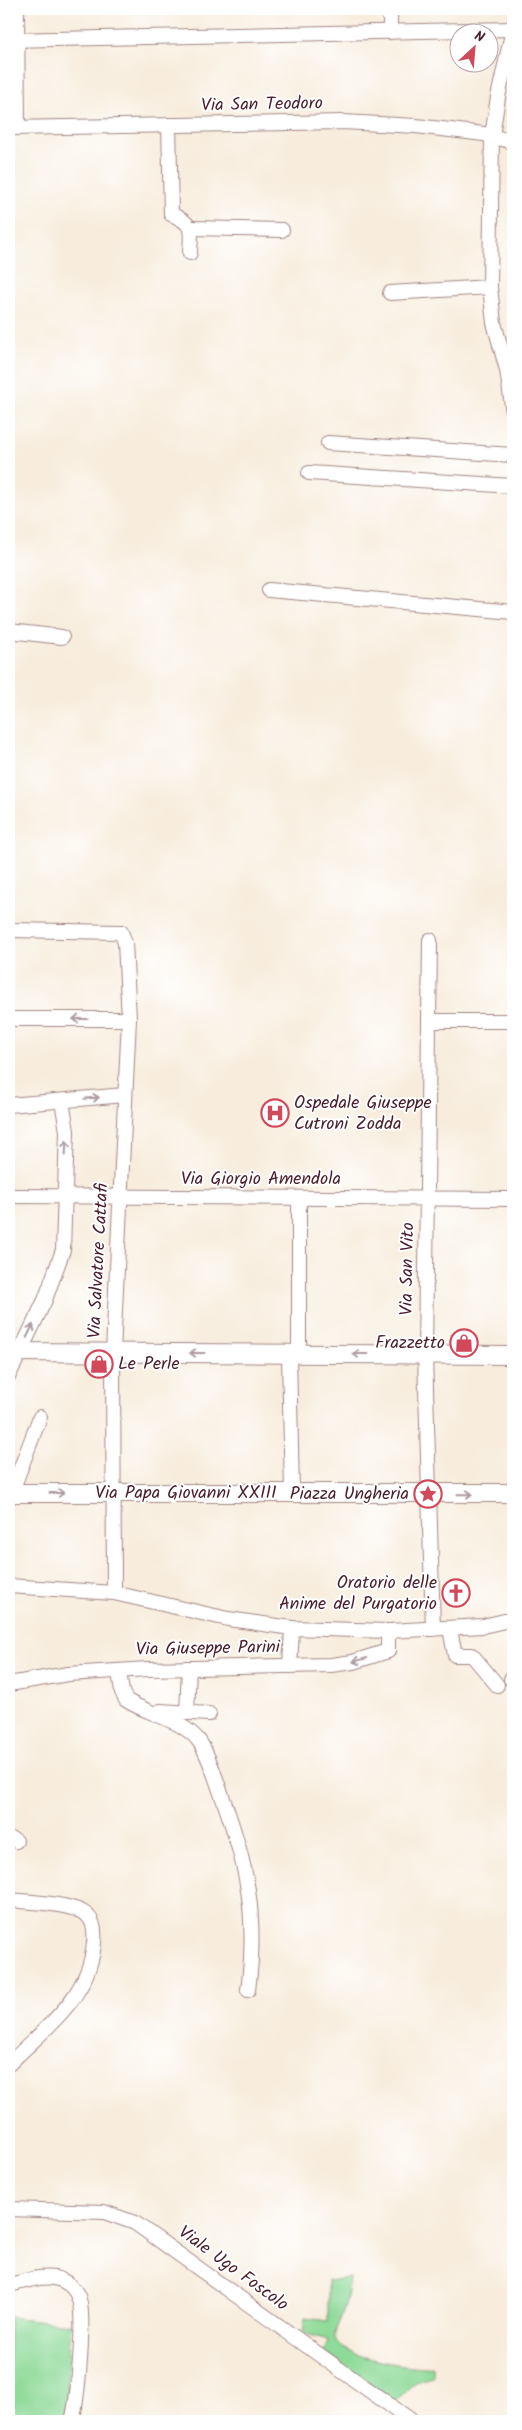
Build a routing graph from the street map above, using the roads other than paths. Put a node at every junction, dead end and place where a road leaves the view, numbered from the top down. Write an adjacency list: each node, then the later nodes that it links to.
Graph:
1 (16, 9): 5 (street)
2 (390, 9): 4 (street)
3 (513, 29): 4 (street); 8 (street)
4 (390, 32): 5 (street)
5 (13, 40): 7 (street)
6 (168, 125): 7 (street, Via San Teodoro); 8 (street, Via San Teodoro); 10 (street)
7 (14, 128)
8 (492, 136): 9 (street, Via San Teodoro); 13 (street)
9 (513, 142)
10 (191, 228): 11 (street); 12 (street)
11 (282, 230)
12 (190, 253)
13 (490, 287): 14 (street); 15 (street)
14 (390, 293)
15 (513, 413)
16 (328, 443): 17 (street)
17 (513, 455)
18 (309, 473): 19 (street)
19 (513, 486)
20 (269, 590): 21 (street)
21 (513, 612)
22 (9, 631): 23 (street)
23 (62, 637)
24 (9, 930): 27 (street, Via Salvatore Cattafi)
25 (430, 940): 28 (street, Via San Vito)
26 (9, 1019): 27 (street, one-way to 26)
27 (129, 1019): 30 (street, Via Salvatore Cattafi)
28 (429, 1021): 29 (street); 37 (street, Via San Vito)
29 (513, 1021)
30 (125, 1095): 31 (street, one-way to 30); 35 (street, Via Salvatore Cattafi)
31 (62, 1102): 32 (street); 34 (street, one-way to 31)
32 (9, 1105)
33 (9, 1196): 34 (street, Via Giorgio Amendola)
34 (64, 1196): 35 (street, Via Giorgio Amendola); 39 (street, one-way to 34)
35 (122, 1197): 36 (street, Via Giorgio Amendola); 40 (street, Via Salvatore Cattafi)
36 (299, 1198): 37 (street, Via Giorgio Amendola); 41 (street)
37 (428, 1199): 38 (street, Via Giorgio Amendola); 42 (street, Via San Vito)
38 (513, 1199)
39 (14, 1352): 40 (main road); 44 (street)
40 (113, 1352): 41 (main road, one-way to 40); 46 (street, Via Salvatore Cattafi)
41 (294, 1354): 42 (main road, one-way to 41); 47 (street)
42 (425, 1355): 43 (main road); 49 (street, Via San Vito)
43 (513, 1355)
44 (9, 1375)
45 (40, 1417): 50 (street)
46 (114, 1492): 47 (main road, Via Papa Giovanni XXIII); 50 (main road, Via Papa Giovanni XXIII, one-way to 46); 52 (street, Via Salvatore Cattafi)
47 (292, 1493): 49 (main road, Via Papa Giovanni XXIII)
48 (513, 1493): 49 (main road, Via Papa Giovanni XXIII, one-way to 48)
49 (428, 1494): 56 (street, Via San Vito)
50 (10, 1495)
51 (9, 1586): 52 (street)
52 (114, 1593): 54 (street)
53 (513, 1619): 55 (street)
54 (292, 1628): 57 (street); 58 (street)
55 (450, 1628): 56 (street); 62 (street)
56 (433, 1629): 57 (street)
57 (388, 1631): 58 (street, Via Giuseppe Parini, one-way to 58)
58 (290, 1666): 59 (street, Via Giuseppe Parini)
59 (188, 1668): 60 (street, Via Giuseppe Parini); 64 (street)
60 (119, 1671): 61 (street, Via Giuseppe Parini); 67 (street)
61 (9, 1684)
62 (497, 1686)
63 (160, 1711): 64 (street)
64 (187, 1713): 65 (street)
65 (210, 1714)
66 (9, 1900): 68 (street)
67 (248, 1990)
68 (9, 2064)
69 (9, 2209): 72 (street, Viale Ugo Foscolo)
70 (9, 2285): 71 (street)
71 (72, 2421)
72 (412, 2421)

